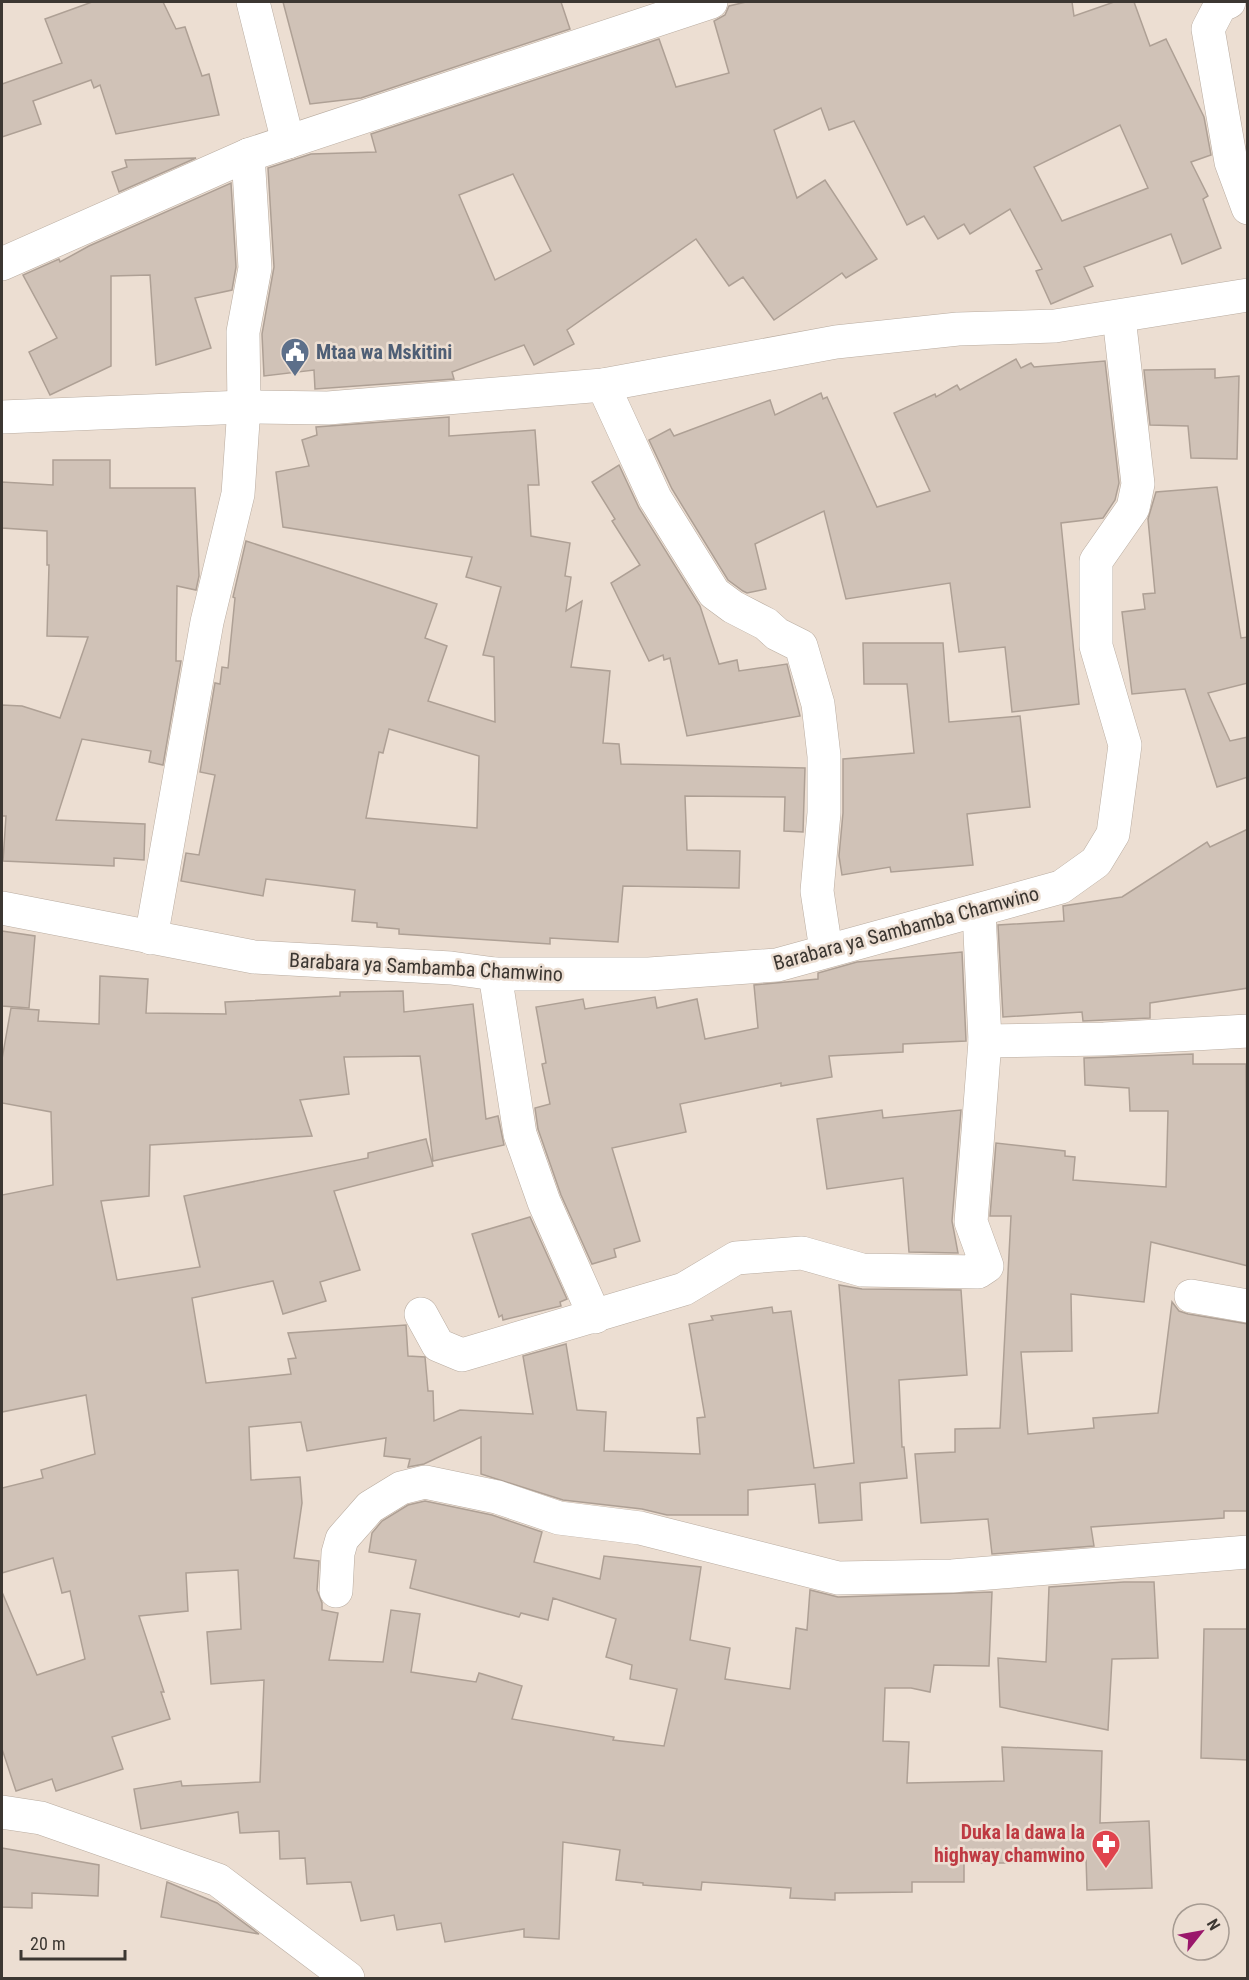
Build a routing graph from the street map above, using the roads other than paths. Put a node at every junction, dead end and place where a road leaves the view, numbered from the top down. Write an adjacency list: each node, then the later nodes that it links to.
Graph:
1 (253, 2): 4 (street)
2 (711, 2): 4 (street)
3 (1229, 2): 6 (street)
4 (288, 142): 5 (street)
5 (248, 155): 7 (street); 11 (street)
6 (1248, 208)
7 (2, 264)
8 (1248, 295): 9 (street)
9 (1119, 317): 10 (street); 14 (street, Barabara ya Sambamba Chamwino)
10 (603, 385): 11 (street); 16 (street)
11 (244, 407): 12 (street); 15 (street)
12 (2, 417)
13 (2, 908): 15 (street, Barabara ya Sambamba Chamwino)
14 (979, 911): 16 (street, Barabara ya Sambamba Chamwino); 19 (street)
15 (151, 938): 17 (street, Barabara ya Sambamba Chamwino)
16 (826, 950): 17 (street, Barabara ya Sambamba Chamwino)
17 (495, 974): 23 (street)
18 (1248, 1031): 19 (street)
19 (985, 1041): 23 (street)
20 (1191, 1296): 21 (street)
21 (1248, 1306)
22 (421, 1314): 23 (street)
23 (595, 1317)
24 (1248, 1552): 25 (street)
25 (336, 1591)
26 (2, 1812): 27 (street)
27 (348, 1978)

